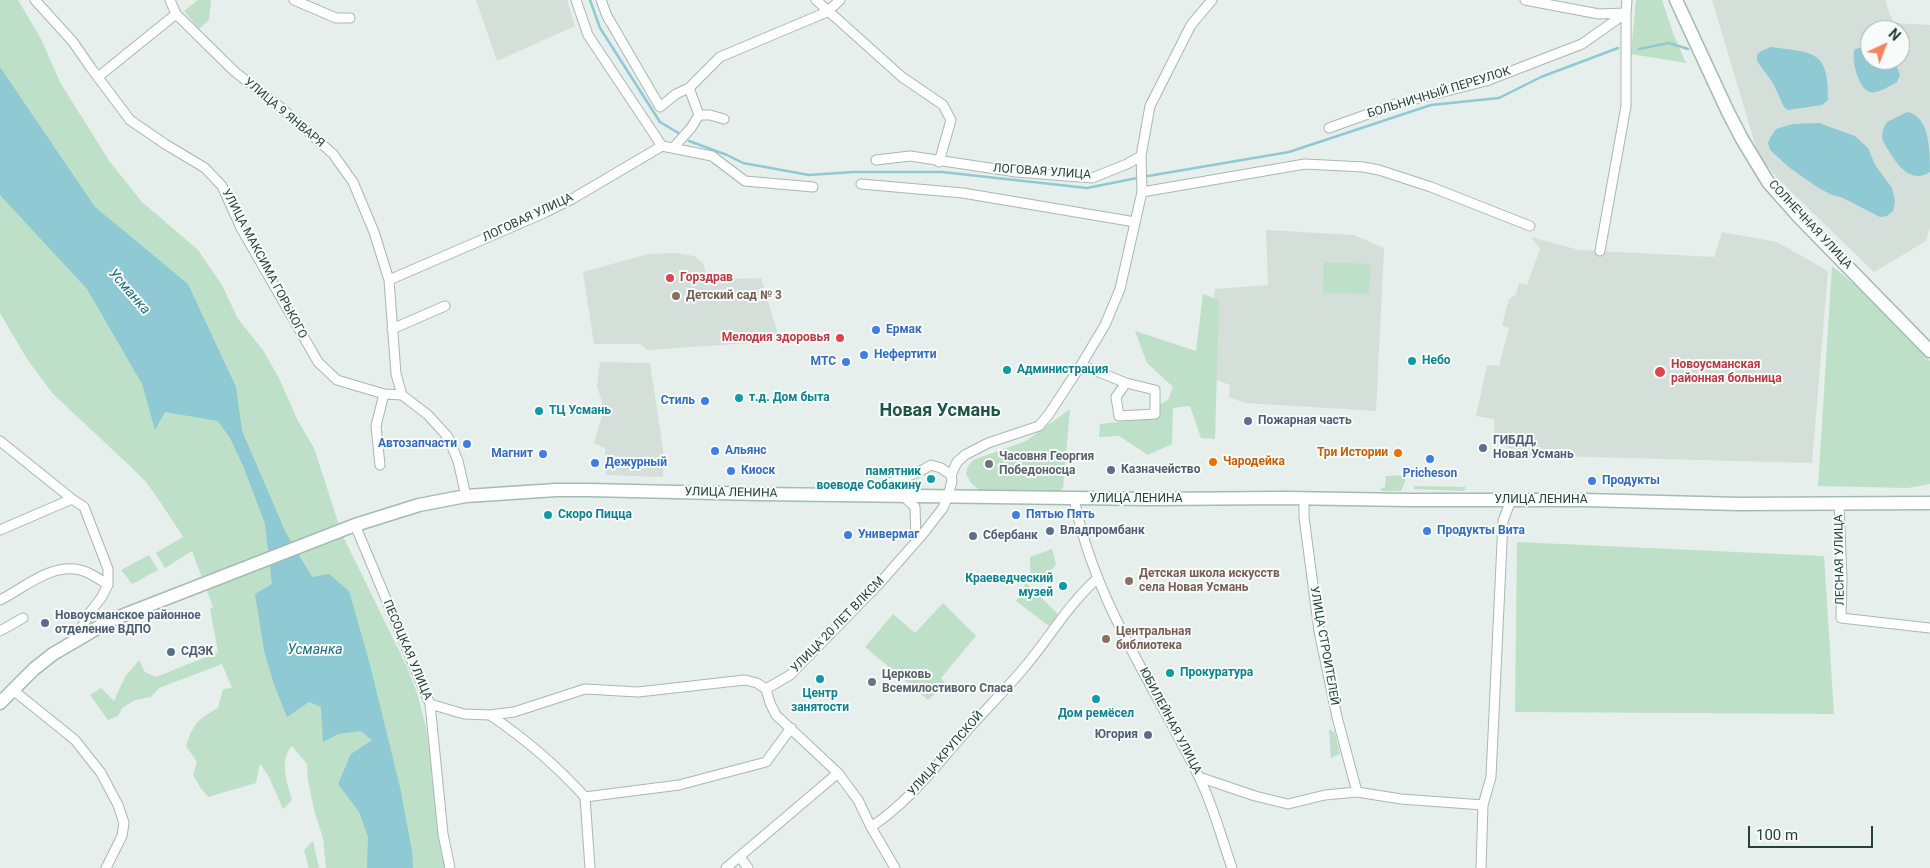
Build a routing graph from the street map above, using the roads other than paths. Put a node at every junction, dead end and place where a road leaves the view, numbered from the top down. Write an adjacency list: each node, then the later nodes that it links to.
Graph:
1 (35, 0): 16 (street, УЛИЦА МАКСИМА ГОРЬКОГО)
2 (170, 0): 14 (street, УЛИЦА 9 ЯНВАРЯ)
3 (294, 0): 15 (street)
4 (576, 0): 21 (street)
5 (602, 0): 17 (street)
6 (816, 0): 12 (street)
7 (840, 0): 12 (street)
8 (1212, 0): 23 (street)
9 (1525, 0): 13 (street)
10 (1627, 0): 13 (street)
11 (1676, 0): 35 (main road, СОЛНЕЧНАЯ УЛИЦА)
12 (827, 12): 17 (street); 25 (street)
13 (1626, 13): 20 (street, БОЛЬНИЧНЫЙ ПЕРЕУЛОК); 31 (street)
14 (176, 14): 16 (street); 32 (street, УЛИЦА 9 ЯНВАРЯ)
15 (350, 18)
16 (98, 77): 38 (street, УЛИЦА МАКСИМА ГОРЬКОГО)
17 (689, 88): 18 (street)
18 (699, 115): 19 (street); 22 (street)
19 (724, 119)
20 (1329, 128)
21 (662, 146): 22 (street); 32 (street, ЛОГОВАЯ УЛИЦА)
22 (672, 148): 27 (street)
23 (1141, 156): 25 (street, ЛОГОВАЯ УЛИЦА); 28 (street)
24 (876, 160): 25 (street, ЛОГОВАЯ УЛИЦА)
25 (939, 162)
26 (861, 184): 29 (street)
27 (813, 187)
28 (1142, 192): 29 (street); 30 (street)
29 (1135, 222): 36 (street)
30 (1530, 226)
31 (1600, 251)
32 (389, 280): 34 (street, УЛИЦА 9 ЯНВАРЯ)
33 (445, 306): 34 (street)
34 (392, 329): 39 (street, УЛИЦА 9 ЯНВАРЯ)
35 (1930, 351)
36 (1081, 365): 37 (street); 42 (street)
37 (1126, 383): 37 (street)
38 (384, 394): 39 (street, УЛИЦА МАКСИМА ГОРЬКОГО); 41 (street)
39 (402, 395): 45 (street)
40 (0, 442): 49 (street)
41 (380, 465)
42 (951, 475): 43 (street); 47 (street)
43 (862, 495): 45 (main road, УЛИЦА ЛЕНИНА); 46 (main road, УЛИЦА ЛЕНИНА)
44 (1930, 495): 52 (main road)
45 (466, 496): 55 (main road, УЛИЦА ЛЕНИНА)
46 (903, 496): 47 (main road, УЛИЦА ЛЕНИНА); 57 (street)
47 (948, 496): 48 (main road, УЛИЦА ЛЕНИНА); 57 (street, УЛИЦА 20 ЛЕТ ВЛКСМ)
48 (1074, 498): 50 (main road, УЛИЦА ЛЕНИНА); 58 (street)
49 (72, 499): 56 (street); 59 (street)
50 (1304, 499): 51 (main road, УЛИЦА ЛЕНИНА); 73 (street, УЛИЦА СТРОИТЕЛЕЙ)
51 (1511, 500): 53 (main road, УЛИЦА ЛЕНИНА); 75 (street)
52 (1899, 502): 53 (main road, УЛИЦА ЛЕНИНА); 54 (main road, УЛИЦА ЛЕНИНА)
53 (1839, 503): 62 (street, ЛЕСНАЯ УЛИЦА)
54 (1930, 503)
55 (351, 527): 64 (main road, УЛИЦА ЛЕНИНА); 67 (street, ПЕСОЦКАЯ УЛИЦА)
56 (0, 530)
57 (916, 541): 65 (street, УЛИЦА 20 ЛЕТ ВЛКСМ)
58 (1098, 578): 72 (street, ЮБИЛЕЙНАЯ УЛИЦА); 76 (street, УЛИЦА КРУПСКОЙ)
59 (108, 585): 60 (street); 64 (street)
60 (0, 600)
61 (23, 618): 63 (street)
62 (1930, 628)
63 (0, 631)
64 (73, 642): 66 (main road)
65 (766, 689): 69 (street); 70 (street)
66 (13, 690): 68 (main road); 78 (street)
67 (429, 702): 69 (street); 79 (street, ПЕСОЦКАЯ УЛИЦА)
68 (0, 703)
69 (490, 715): 74 (street)
70 (791, 728): 71 (street); 74 (street)
71 (838, 773): 76 (street); 77 (street)
72 (1199, 777): 73 (street); 84 (street, ЮБИЛЕЙНАЯ УЛИЦА)
73 (1356, 792): 75 (street)
74 (585, 797): 80 (street)
75 (1483, 805): 85 (street)
76 (871, 826): 83 (street)
77 (740, 857): 81 (street); 82 (street)
78 (106, 868)
79 (450, 868)
80 (590, 868)
81 (726, 868)
82 (748, 868)
83 (895, 868)
84 (1232, 868)
85 (1482, 868)

